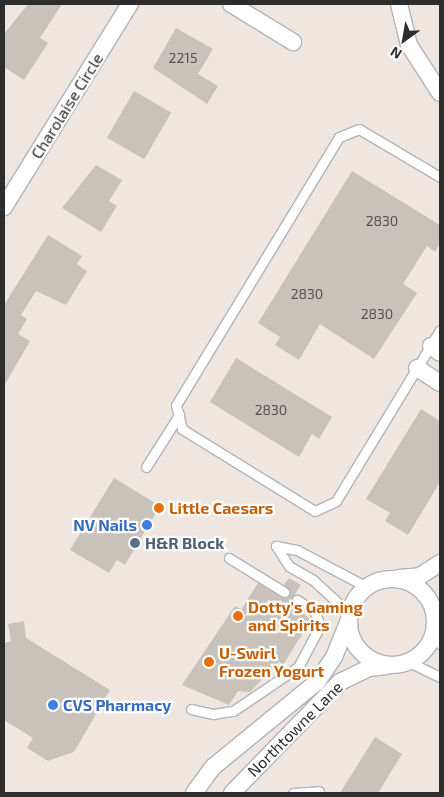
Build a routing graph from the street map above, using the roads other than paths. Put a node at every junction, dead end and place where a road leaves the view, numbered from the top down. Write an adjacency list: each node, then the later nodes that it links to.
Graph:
1 (130, 4): 7 (street, Charolaise Circle)
2 (231, 4): 4 (street)
3 (398, 4): 5 (street)
4 (293, 42)
5 (440, 93)
6 (440, 177): 12 (lane)
7 (4, 207)
8 (440, 330): 9 (lane)
9 (435, 350): 10 (lane)
10 (417, 368): 11 (street); 12 (lane)
11 (440, 383)
12 (179, 415): 13 (lane)
13 (146, 467)
14 (229, 558): 18 (lane)
15 (440, 563): 16 (street)
16 (393, 578): 17 (street); 22 (street)
17 (367, 586): 21 (street); 21 (lane)
18 (284, 592)
19 (297, 600): 26 (lane)
20 (440, 602): 22 (street)
21 (349, 618): 24 (street); 28 (street, Northtowne Lane)
22 (437, 634): 23 (street)
23 (409, 662): 24 (street); 25 (lane)
24 (392, 666): 29 (street, Northtowne Lane)
25 (440, 677)
26 (191, 709)
27 (319, 791): 30 (lane)
28 (194, 793)
29 (232, 793)
30 (293, 793)

